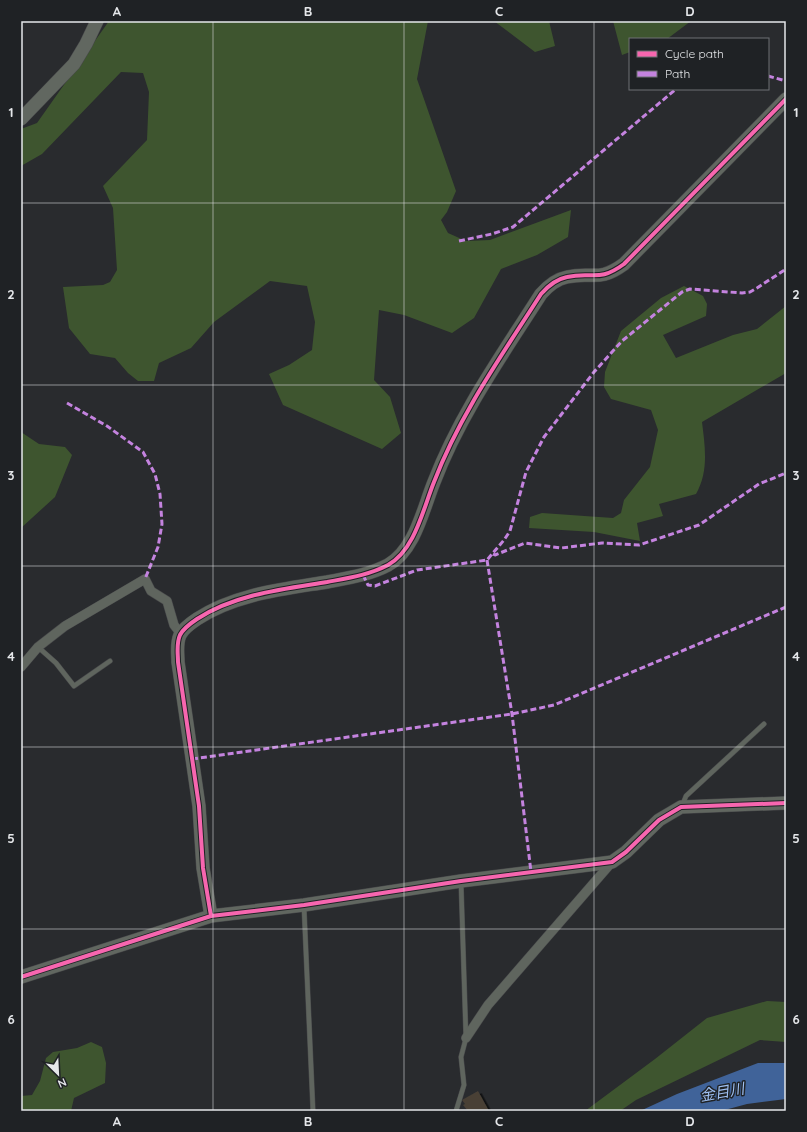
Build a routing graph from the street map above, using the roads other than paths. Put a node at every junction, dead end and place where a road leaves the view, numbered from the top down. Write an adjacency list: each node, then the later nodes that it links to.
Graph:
1 (97, 21): 3 (street)
2 (786, 99): 4 (street)
3 (21, 119)
4 (181, 634): 5 (street); 14 (street)
5 (38, 647): 6 (lane); 7 (street)
6 (110, 662)
7 (21, 667)
8 (764, 724): 10 (lane)
9 (786, 804): 10 (street)
10 (681, 807): 11 (street)
11 (612, 862): 12 (street); 16 (street)
12 (461, 881): 13 (street); 16 (lane)
13 (304, 905): 14 (street); 17 (lane)
14 (211, 916): 15 (street)
15 (21, 977)
16 (466, 1038): 18 (lane)
17 (313, 1111)
18 (456, 1111)

